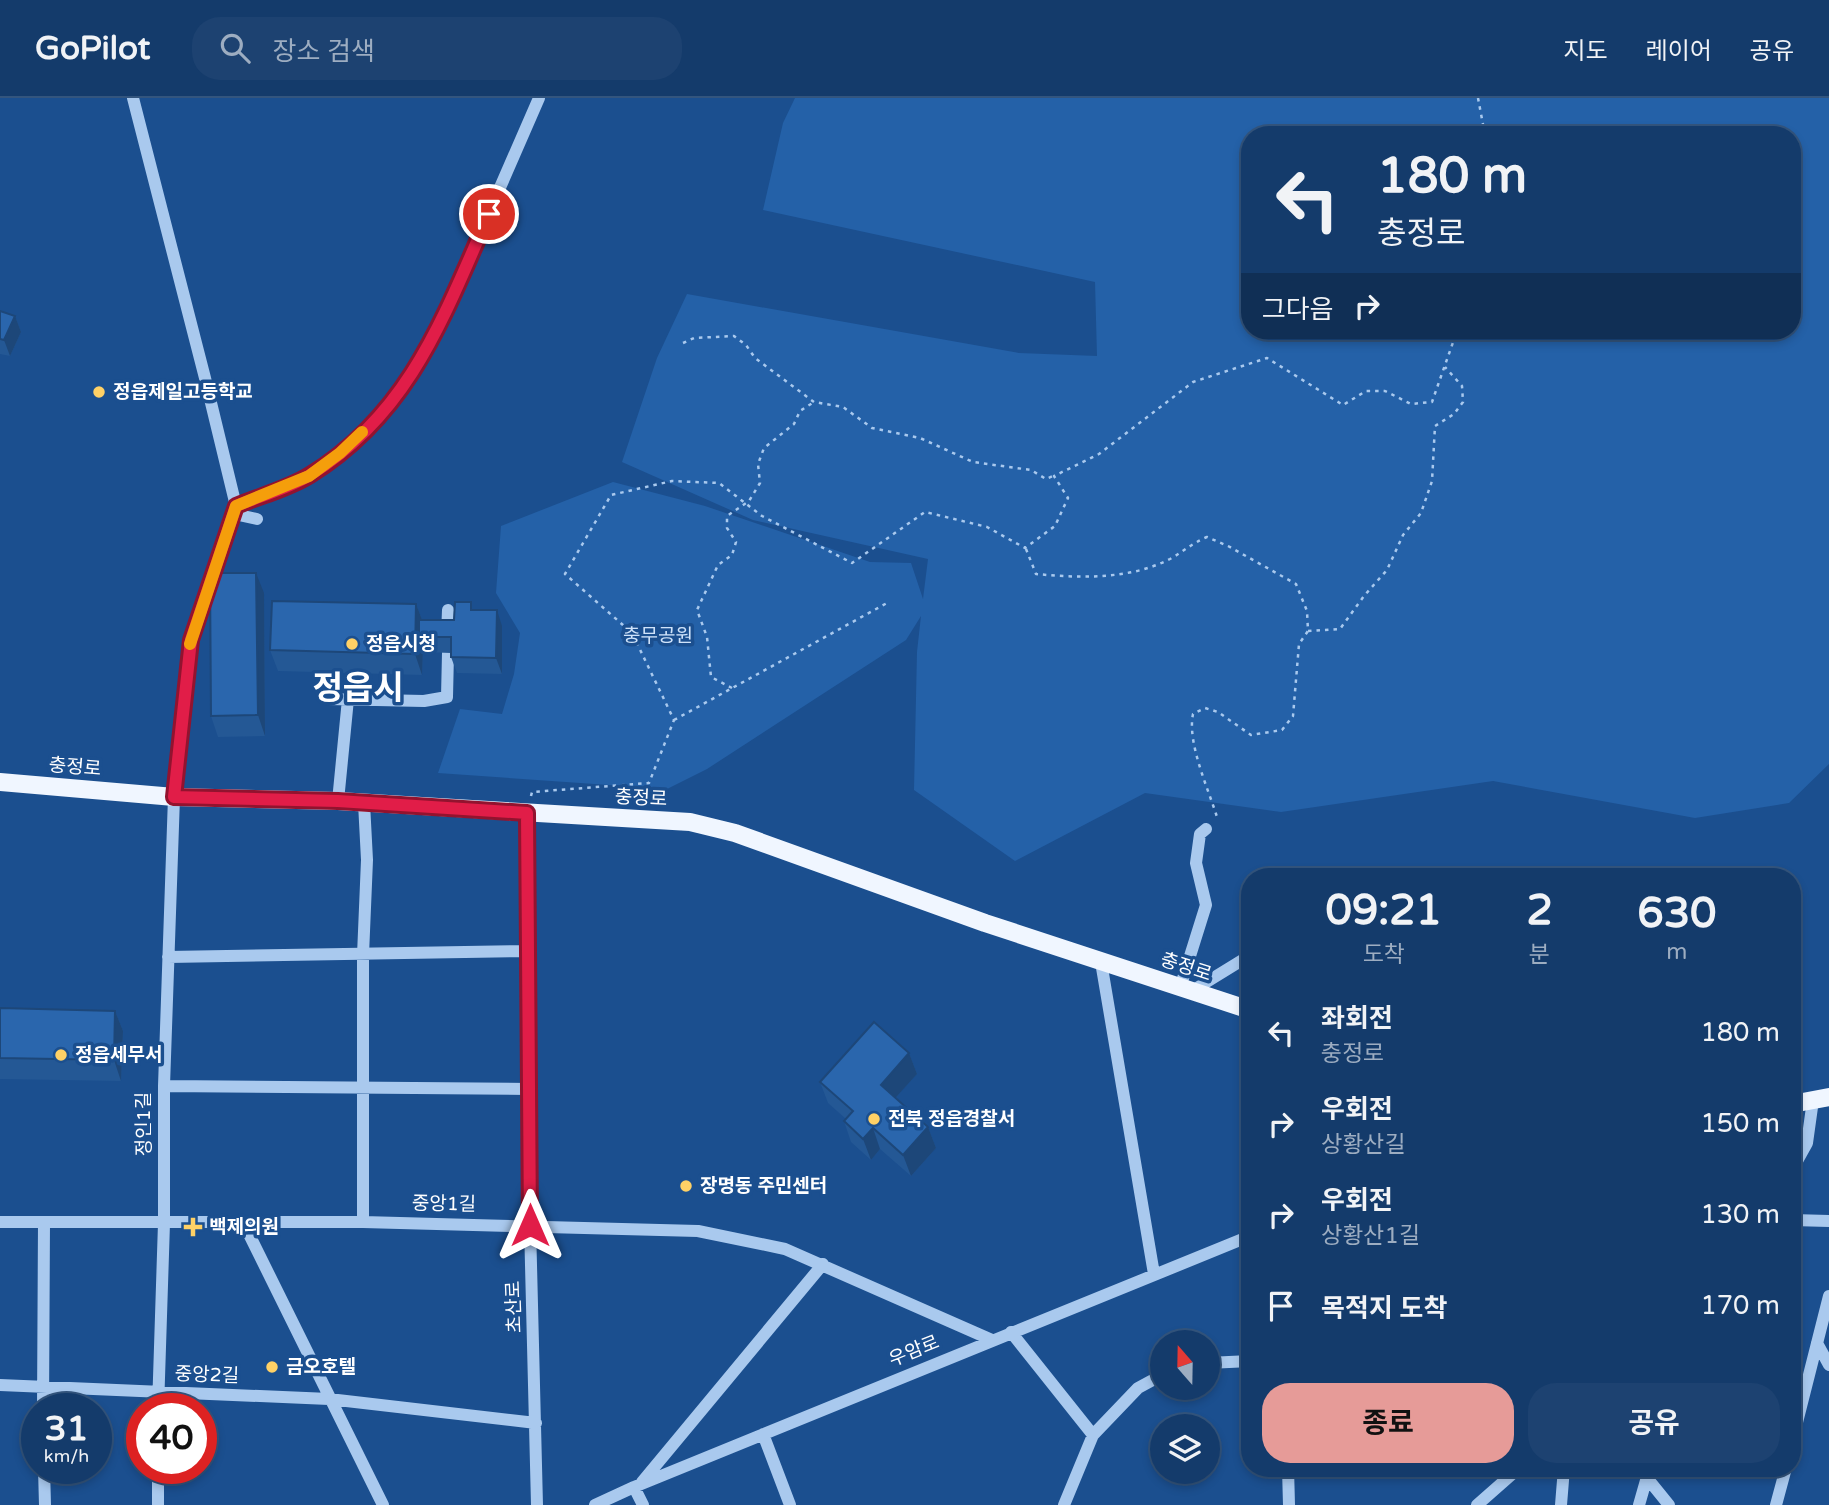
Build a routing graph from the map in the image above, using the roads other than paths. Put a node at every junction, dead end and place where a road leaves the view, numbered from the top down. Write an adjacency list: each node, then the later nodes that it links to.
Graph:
1 (133, 98): 3 (street)
2 (539, 98): 3 (street)
3 (235, 510): 4 (street); 11 (street, 정인1길)
4 (257, 519)
5 (448, 610): 6 (street)
6 (447, 636)
7 (448, 653): 9 (street)
8 (328, 699): 9 (street)
9 (348, 699): 12 (street)
10 (0, 782): 11 (main road, 충정로)
11 (174, 797): 12 (main road, 충정로); 18 (street, 정인1길)
12 (338, 801): 13 (main road, 충정로)
13 (364, 803): 14 (main road, 충정로); 17 (street)
14 (527, 813): 16 (street, 초산로); 20 (main road, 충정로)
15 (1206, 829): 21 (street)
16 (528, 951): 17 (street); 25 (street, 초산로)
17 (363, 955): 18 (street); 24 (street)
18 (168, 957): 23 (street, 정인1길)
19 (1241, 960): 21 (street)
20 (1101, 962): 21 (main road, 충정로); 39 (street)
21 (1186, 990): 22 (main road, 충정로)
22 (1241, 1007)
23 (164, 1086): 24 (street); 35 (street, 정인1길)
24 (362, 1087): 25 (street); 34 (street)
25 (529, 1089): 36 (street, 초산로)
26 (1821, 1098): 27 (main road); 28 (street)
27 (1801, 1102)
28 (1801, 1155)
29 (1801, 1220): 30 (street)
30 (1829, 1221)
31 (0, 1222): 32 (street, 중앙1길)
32 (44, 1222): 35 (street, 중앙1길); 49 (street)
33 (243, 1222): 34 (street, 중앙1길); 35 (street, 중앙1길); 53 (street)
34 (363, 1222): 36 (street, 중앙1길)
35 (164, 1223): 51 (street, 정인1길)
36 (530, 1225): 38 (street, 중앙1길); 55 (street, 초산로)
37 (1241, 1240): 39 (street, 우암로)
38 (823, 1264): 42 (street, 중앙1길); 66 (street)
39 (1154, 1274): 41 (street, 우암로)
40 (1829, 1296): 43 (street)
41 (1011, 1332): 42 (street, 우암로); 57 (street)
42 (992, 1340): 56 (street, 우암로)
43 (1816, 1343): 46 (street); 54 (street)
44 (1241, 1362): 45 (street)
45 (1220, 1363)
46 (1829, 1366)
47 (1150, 1382): 57 (street)
48 (0, 1385): 49 (street, 중앙2길)
49 (43, 1388): 50 (street); 51 (street, 중앙2길)
50 (43, 1393)
51 (158, 1393)
52 (217, 1395): 53 (street, 중앙2길)
53 (330, 1399): 55 (street, 중앙2길); 69 (street)
54 (1801, 1405)
55 (536, 1423): 70 (street, 초산로)
56 (763, 1434): 66 (street, 우암로); 73 (street)
57 (1093, 1435): 74 (street)
58 (1288, 1477): 75 (street)
59 (1509, 1477): 76 (street)
60 (1563, 1477): 77 (street)
61 (1642, 1477): 78 (street)
62 (1646, 1477): 79 (street)
63 (1784, 1477): 80 (street)
64 (44, 1484): 67 (street)
65 (158, 1484): 68 (street)
66 (637, 1486): 71 (street, 우암로); 72 (street)
67 (45, 1505)
68 (158, 1505)
69 (383, 1505)
70 (537, 1505)
71 (596, 1505)
72 (643, 1505)
73 (790, 1505)
74 (1064, 1505)
75 (1289, 1505)
76 (1477, 1505)
77 (1561, 1505)
78 (1639, 1505)
79 (1669, 1505)
80 (1776, 1505)

